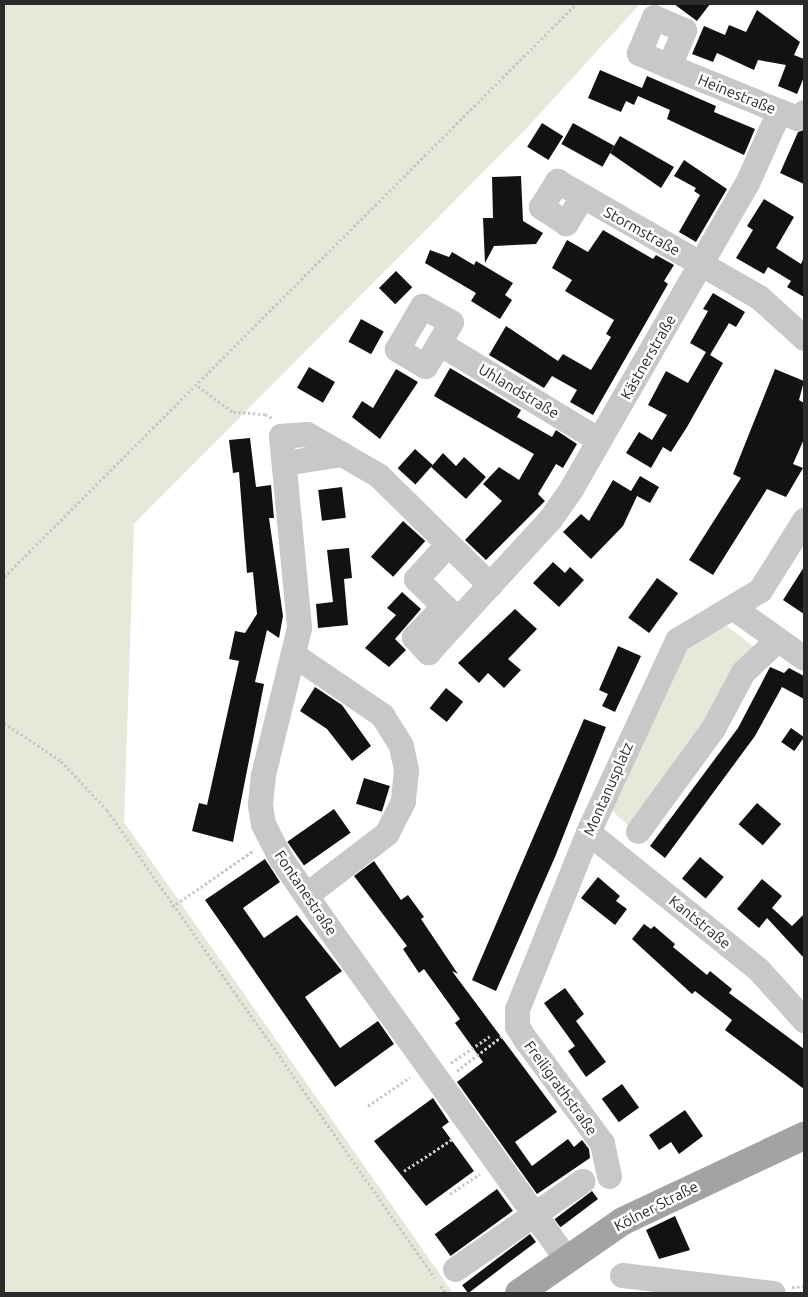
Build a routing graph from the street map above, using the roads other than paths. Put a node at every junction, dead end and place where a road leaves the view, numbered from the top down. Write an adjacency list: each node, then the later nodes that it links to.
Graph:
1 (669, 66): 2 (street, Heinestraße)
2 (779, 111): 3 (street, Heinestraße); 5 (street, Kästnerstraße)
3 (804, 112)
4 (582, 197): 5 (street, Stormstraße)
5 (702, 264): 6 (street, Stormstraße); 8 (street, Kästnerstraße)
6 (804, 338)
7 (439, 343): 8 (street, Uhlandstraße)
8 (599, 440): 13 (street, Kästnerstraße)
9 (342, 454): 10 (street); 10 (street, Fontanestraße); 12 (street)
10 (284, 463): 16 (street, Fontanestraße)
11 (804, 520): 14 (street, Montanusplatz)
12 (448, 544): 13 (street); 13 (street, Kästnerstraße)
13 (490, 585)
14 (732, 607): 15 (street); 19 (street, Montanusplatz)
15 (776, 641): 17 (street); 18 (street)
16 (294, 655): 20 (street, Fontanestraße); 20 (street)
17 (804, 658)
18 (638, 831)
19 (588, 832): 21 (street, Montanusplatz); 22 (street, Kantstraße)
20 (306, 895): 26 (street, Fontanestraße)
21 (520, 1000): 24 (street, Freiligrathstraße)
22 (804, 1020)
23 (804, 1136): 27 (main road, Kölner Straße)
24 (609, 1176)
25 (582, 1180): 26 (street)
26 (534, 1214): 27 (street, Fontanestraße); 28 (street)
27 (566, 1258): 31 (main road, Kölner Straße)
28 (455, 1270)
29 (622, 1274): 30 (street)
30 (779, 1290)
31 (519, 1293)

